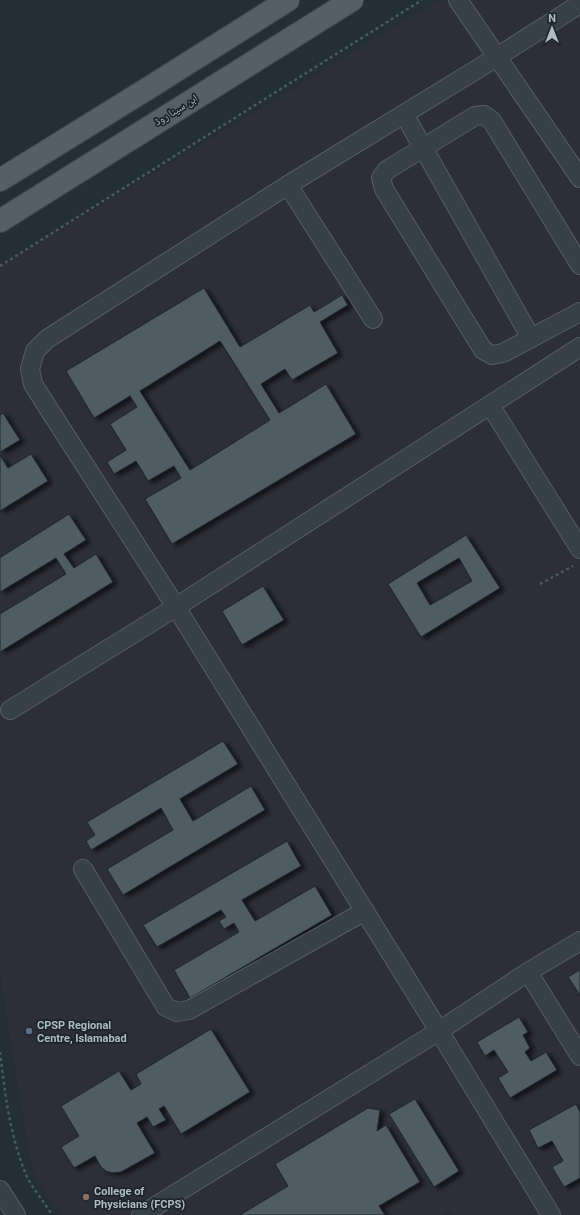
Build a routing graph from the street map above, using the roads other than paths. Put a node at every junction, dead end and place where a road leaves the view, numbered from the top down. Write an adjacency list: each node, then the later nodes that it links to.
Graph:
1 (288, 0): 9 (main road)
2 (352, 0): 11 (main road, ابن سینا روڈ)
3 (458, 0): 5 (street)
4 (577, 12): 5 (street)
5 (497, 57): 6 (street); 8 (street)
6 (404, 114): 7 (street); 10 (street)
7 (423, 148): 12 (street); 15 (street); 15 (street)
8 (578, 173)
9 (0, 180)
10 (288, 185): 14 (street); 19 (street)
11 (0, 221)
12 (580, 265)
13 (580, 312): 15 (street)
14 (373, 319)
15 (531, 338)
16 (580, 347): 17 (street)
17 (490, 405): 18 (street); 19 (street)
18 (580, 549)
19 (176, 607): 20 (street); 22 (street)
20 (10, 710)
21 (82, 869): 22 (street)
22 (365, 911): 25 (street)
23 (580, 940): 24 (street)
24 (528, 972): 25 (street); 26 (street)
25 (439, 1031): 29 (street); 30 (street)
26 (580, 1056)
27 (0, 1190): 28 (street)
28 (16, 1215)
29 (141, 1215)
30 (551, 1215)

